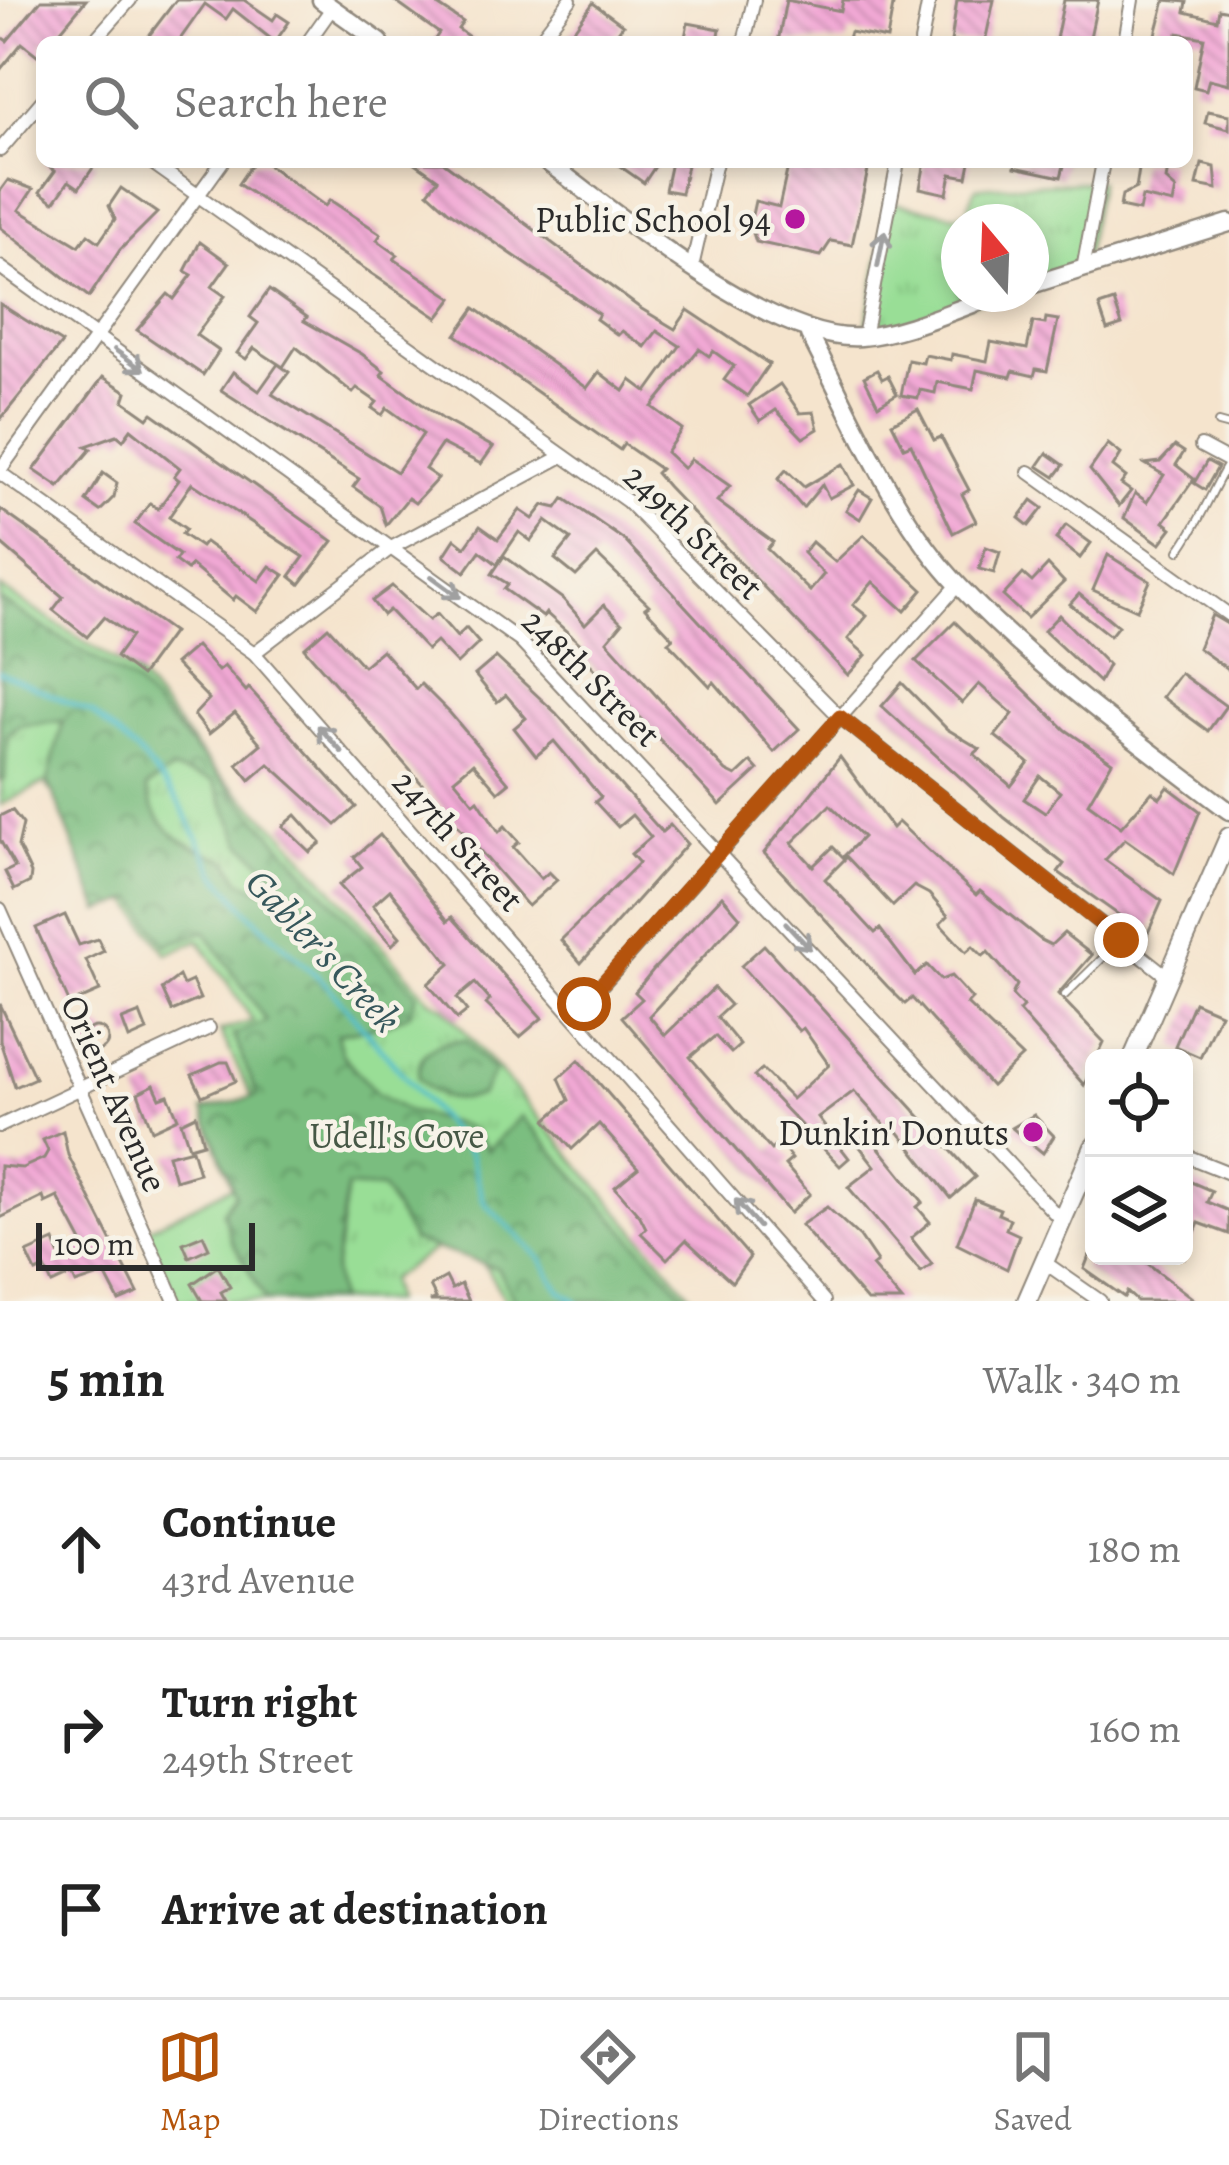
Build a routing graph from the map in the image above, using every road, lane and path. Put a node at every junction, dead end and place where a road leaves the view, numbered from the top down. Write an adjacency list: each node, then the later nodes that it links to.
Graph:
1 (130, 0): 7 (street)
2 (570, 0): 10 (street)
3 (754, 0): 11 (street)
4 (929, 0): 12 (street)
5 (1132, 0): 13 (street)
6 (326, 4): 8 (street); 9 (street)
7 (98, 36)
8 (311, 36)
9 (371, 36)
10 (543, 36)
11 (745, 36)
12 (922, 36)
13 (1126, 36)
14 (36, 108): 15 (street)
15 (0, 150)
16 (160, 168): 22 (street, 249th Street)
17 (218, 168): 22 (street)
18 (555, 168): 25 (street)
19 (715, 168): 25 (street)
20 (897, 168): 31 (street, one-way to 20)
21 (1101, 168): 26 (street)
22 (198, 195): 30 (street); 35 (street, 249th Street)
23 (1229, 224): 26 (street)
24 (0, 267): 30 (street, 248th Street)
25 (692, 267): 29 (street)
26 (1083, 269): 27 (street)
27 (1049, 279)
28 (943, 312): 31 (street)
29 (809, 334): 31 (street); 41 (street)
30 (96, 337): 37 (street); 39 (street, 248th Street, one-way to 39)
31 (863, 337)
32 (1218, 422): 33 (lane)
33 (1229, 426)
34 (1201, 446): 36 (street)
35 (563, 456): 39 (street); 44 (street, 249th Street)
36 (1229, 462): 40 (lane)
37 (0, 471): 43 (street, 247th Street)
38 (1029, 472): 42 (street)
39 (391, 548): 43 (street); 47 (street, 248th Street, one-way to 47)
40 (1179, 551)
41 (958, 585): 44 (street); 45 (street)
42 (1229, 615)
43 (254, 652): 52 (street, 247th Street, one-way to 43)
44 (840, 717): 47 (street); 49 (street, 249th Street)
45 (1229, 811)
46 (1229, 837): 50 (main road)
47 (719, 850): 52 (street); 60 (street, 248th Street, one-way to 60)
48 (0, 909): 55 (street, Orient Avenue)
49 (1121, 940): 50 (street, 249th Street); 51 (lane)
50 (1168, 977): 54 (main road)
51 (1065, 995)
52 (575, 1016): 63 (street, 247th Street, one-way to 52)
53 (209, 1028): 55 (street)
54 (1136, 1049)
55 (81, 1089): 56 (street); 62 (street, Orient Avenue)
56 (0, 1126)
57 (1090, 1157): 60 (main road)
58 (1189, 1157): 59 (street)
59 (1229, 1173)
60 (1062, 1221): 61 (main road)
61 (1044, 1262): 64 (main road); 65 (street)
62 (175, 1301)
63 (824, 1301)
64 (1027, 1301)
65 (1100, 1301)

